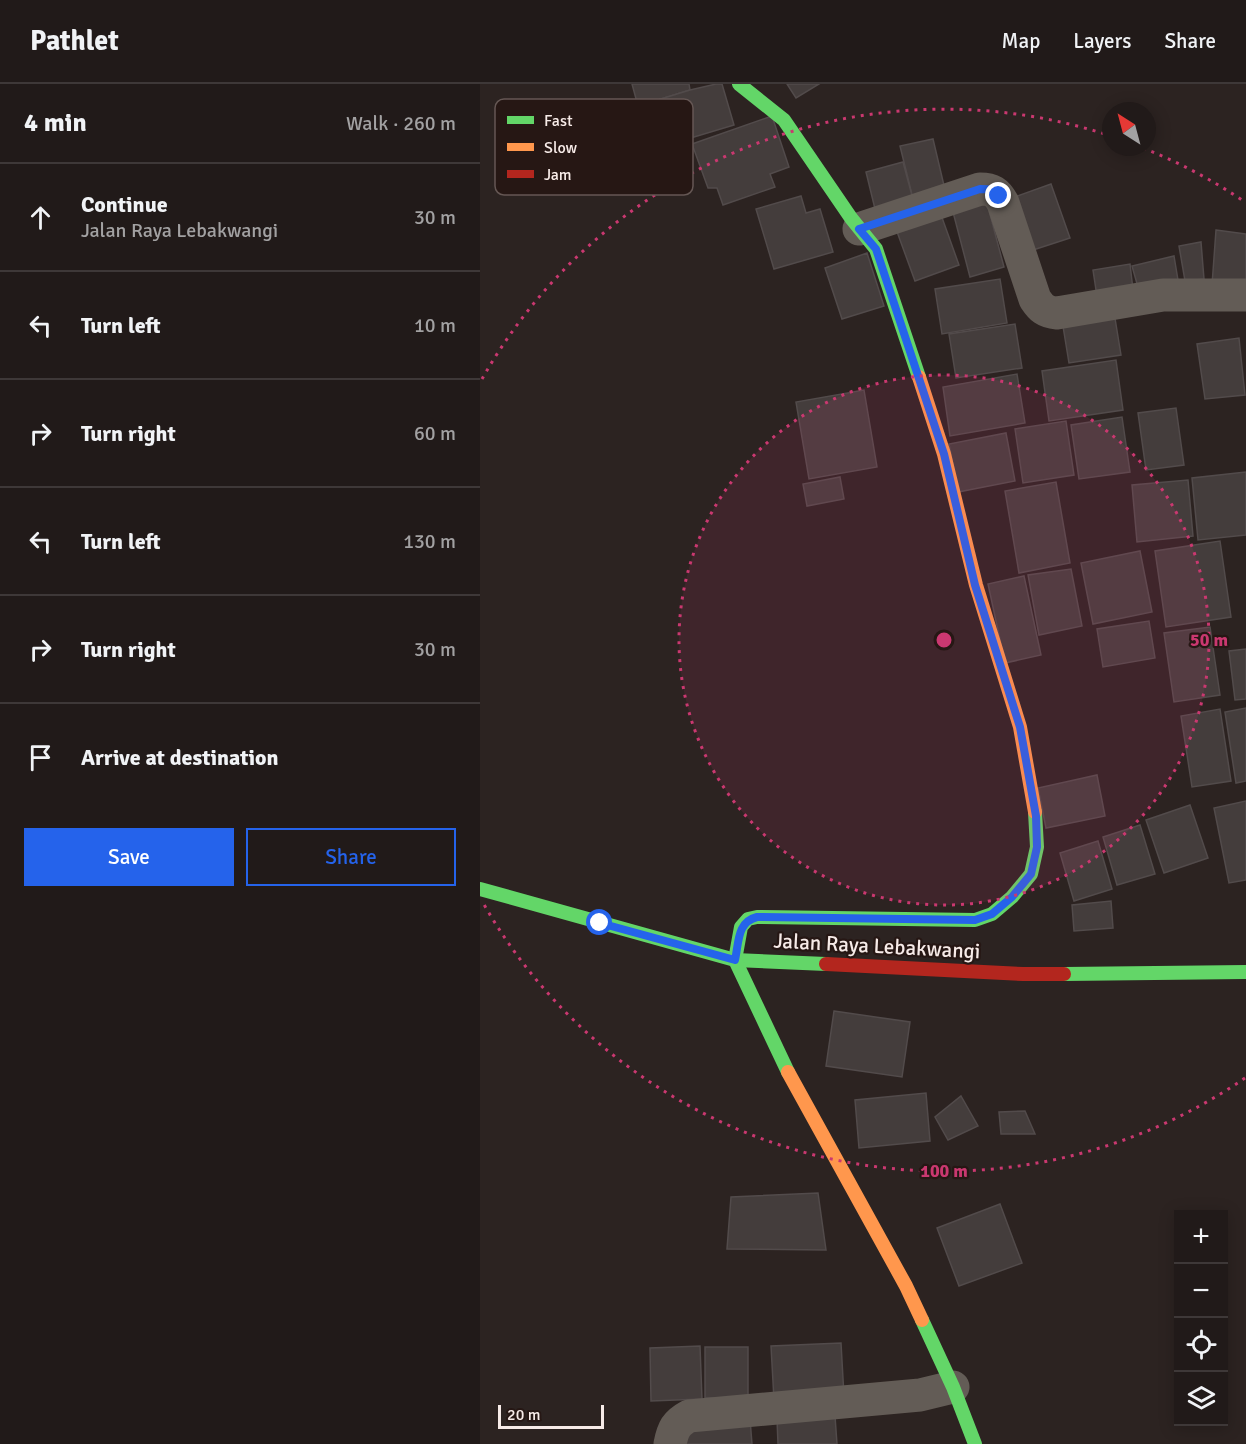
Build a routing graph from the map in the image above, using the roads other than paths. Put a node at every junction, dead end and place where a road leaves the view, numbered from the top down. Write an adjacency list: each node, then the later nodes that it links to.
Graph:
1 (739, 84): 2 (street)
2 (859, 229): 3 (street); 5 (street)
3 (1246, 295)
4 (480, 889): 5 (street, Jalan Raya Lebakwangi)
5 (735, 960): 6 (street, Jalan Raya Lebakwangi); 7 (street)
6 (1246, 972)
7 (939, 1390): 8 (street); 9 (street)
8 (670, 1444)
9 (975, 1444)

